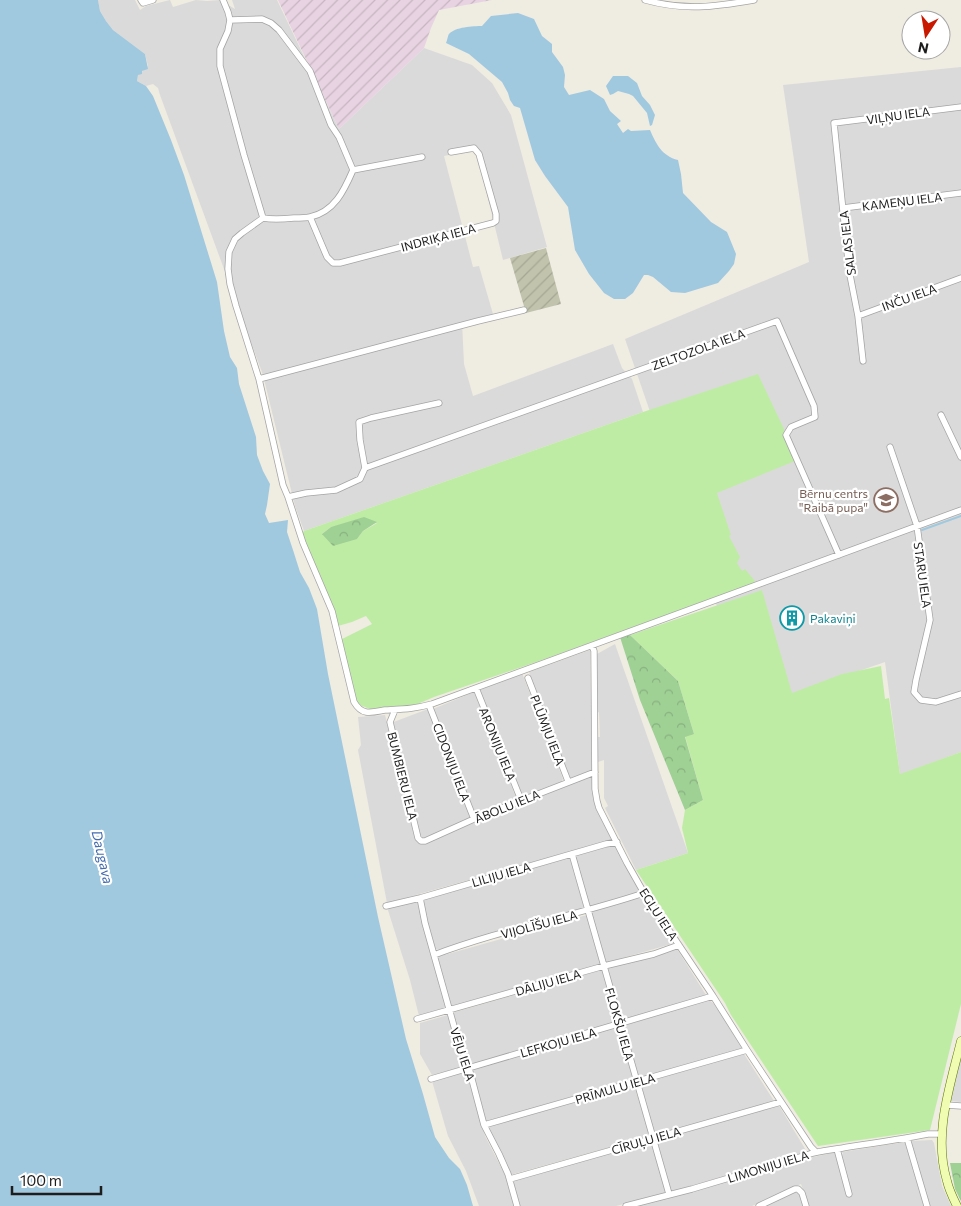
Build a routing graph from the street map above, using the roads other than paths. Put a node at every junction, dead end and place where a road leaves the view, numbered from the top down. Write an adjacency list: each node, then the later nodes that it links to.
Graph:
1 (153, 0): 5 (street)
2 (223, 0): 6 (street)
3 (645, 0): 4 (street)
4 (754, 0)
5 (142, 1)
6 (230, 20): 11 (street); 15 (street)
7 (961, 107): 8 (street, VIĻŅU IELA)
8 (834, 123): 13 (street, SALAS IELA)
9 (451, 152): 14 (street, INDRIĶA IELA)
10 (422, 157): 11 (street)
11 (353, 170): 14 (street)
12 (961, 193): 13 (street, KAMEŅU IELA)
13 (843, 208): 18 (street, SALAS IELA)
14 (310, 217): 15 (street)
15 (263, 218): 20 (street)
16 (961, 278): 18 (street, INČU IELA)
17 (524, 310): 20 (street)
18 (858, 316): 19 (street, SALAS IELA)
19 (863, 361)
20 (259, 379): 26 (street)
21 (439, 402): 25 (street)
22 (941, 415): 24 (street)
23 (890, 447): 28 (street)
24 (961, 457)
25 (365, 468): 26 (street); 29 (street, ZELTOZOLA IELA)
26 (288, 497): 35 (street)
27 (961, 510): 28 (street)
28 (917, 526): 29 (street); 33 (street, STARU IELA)
29 (839, 555): 30 (street)
30 (592, 646): 32 (street); 36 (street, EGĻU IELA)
31 (528, 678): 37 (street, PLŪMJU IELA)
32 (476, 688): 34 (street); 38 (street, ARONIJU IELA)
33 (961, 694)
34 (430, 705): 35 (street); 39 (street, CIDONIJU IELA)
35 (395, 710): 40 (street, BUMBIERU IELA)
36 (595, 772): 37 (street, ĀBOLU IELA); 41 (street, EGĻU IELA)
37 (568, 782): 38 (street, ĀBOLU IELA)
38 (521, 800): 39 (street, ĀBOLU IELA)
39 (474, 819): 40 (street, ĀBOLU IELA)
40 (420, 841)
41 (617, 842): 42 (street, LILIJU IELA); 43 (street, EGĻU IELA)
42 (572, 854): 44 (street, LILIJU IELA); 46 (street, FLOKŠU IELA)
43 (644, 893): 46 (street, VIJOLĪŠU IELA); 47 (street, EGĻU IELA)
44 (420, 898): 45 (street, LILIJU IELA); 48 (street, VĒJU IELA)
45 (386, 906)
46 (588, 910): 48 (street, VIJOLĪŠU IELA); 49 (street, FLOKŠU IELA)
47 (679, 945): 49 (street, DĀLIJU IELA); 50 (street, EGĻU IELA)
48 (434, 955): 51 (street, VĒJU IELA)
49 (604, 966): 51 (street, DĀLIJU IELA); 53 (street, FLOKŠU IELA)
50 (713, 996): 53 (street, LEFKOJU IELA); 55 (street, EGĻU IELA)
51 (449, 1010): 52 (street, DĀLIJU IELA); 56 (street, VĒJU IELA)
52 (417, 1020)
53 (620, 1024): 56 (street, LEFKOJU IELA); 58 (street, FLOKŠU IELA)
54 (961, 1041): 60 (main road)
55 (747, 1050): 58 (street, PRĪMULU IELA); 59 (street, EGĻU IELA)
56 (468, 1068): 57 (street, LEFKOJU IELA); 62 (street, VĒJU IELA)
57 (431, 1079)
58 (636, 1082): 62 (street, PRĪMULU IELA); 64 (street, FLOKŠU IELA)
59 (782, 1102): 64 (street, CĪRUĻU IELA); 67 (street, EGĻU IELA)
60 (946, 1105): 61 (street); 63 (main road)
61 (961, 1106)
62 (484, 1126): 68 (street, VĒJU IELA)
63 (942, 1134): 65 (street, LIMONIJU IELA); 76 (main road)
64 (652, 1138): 68 (street, CĪRUĻU IELA); 69 (street, FLOKŠU IELA)
65 (907, 1138): 66 (street, LIMONIJU IELA); 75 (street)
66 (837, 1149): 67 (street, LIMONIJU IELA); 70 (street)
67 (816, 1151): 69 (street, LIMONIJU IELA)
68 (510, 1179): 71 (street, VĒJU IELA)
69 (669, 1194): 72 (street, LIMONIJU IELA)
70 (849, 1194)
71 (517, 1206)
72 (626, 1206)
73 (759, 1206): 74 (street)
74 (806, 1206)
75 (927, 1206)
76 (957, 1206)

